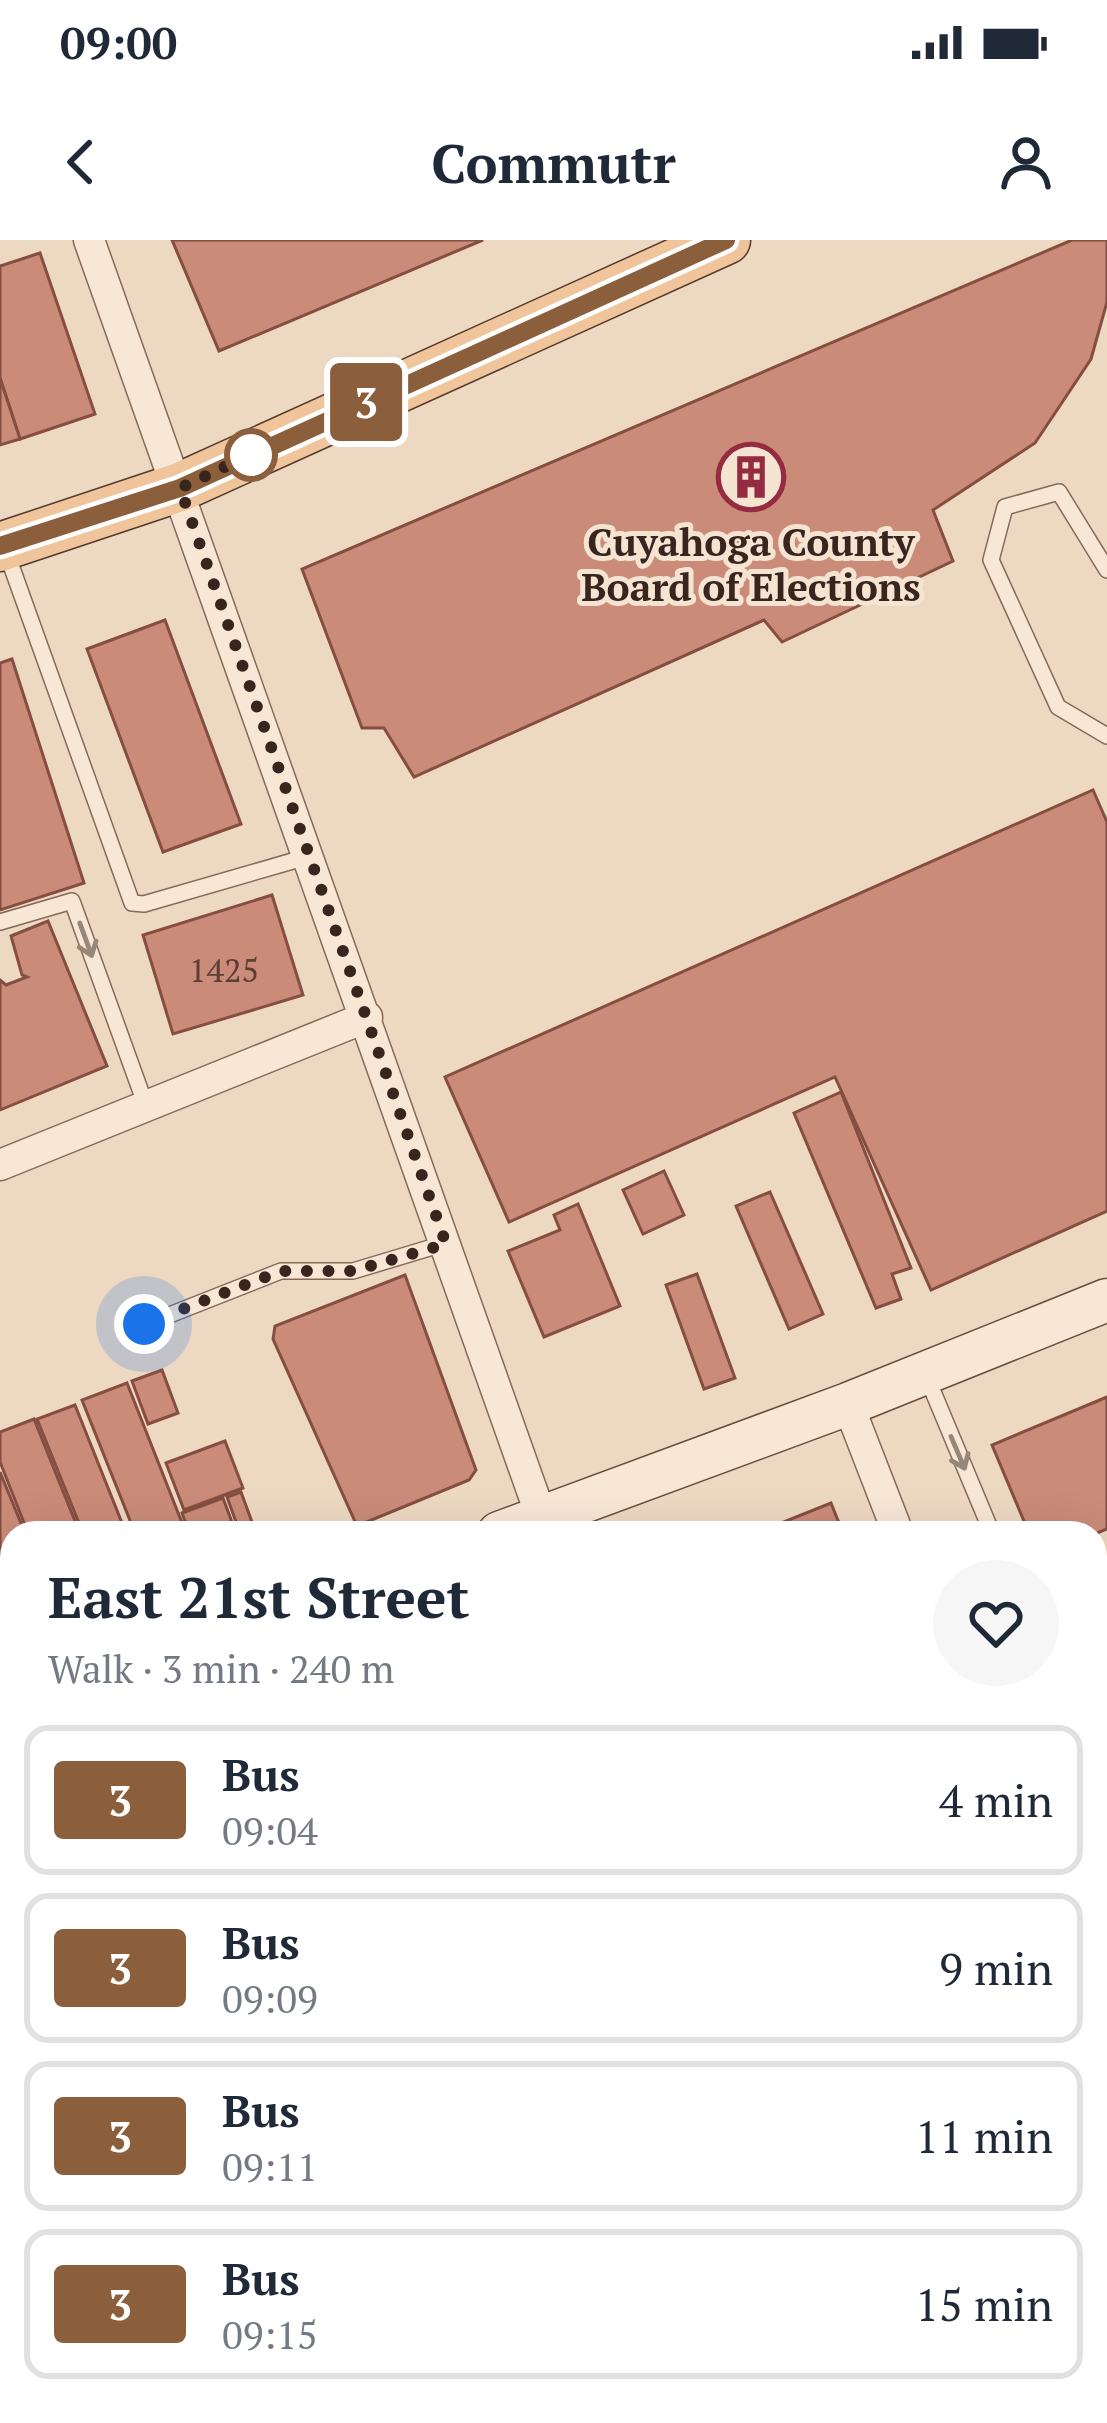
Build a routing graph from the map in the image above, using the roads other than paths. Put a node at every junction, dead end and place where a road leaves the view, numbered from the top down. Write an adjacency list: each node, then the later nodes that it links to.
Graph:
1 (89, 240): 4 (street)
2 (726, 240): 3 (main road)
3 (668, 251): 4 (main road)
4 (180, 488): 5 (main road); 8 (street)
5 (2, 546): 8 (lane)
6 (1107, 570): 7 (lane)
7 (1107, 736)
8 (310, 856): 10 (street)
9 (0, 922): 11 (lane, one-way to 11)
10 (367, 1017): 11 (street); 13 (street)
11 (146, 1106): 12 (street)
12 (0, 1165)
13 (446, 1244): 15 (lane); 18 (street)
14 (1107, 1300): 16 (main road)
15 (144, 1324)
16 (925, 1372): 17 (main road); 21 (lane, one-way to 21)
17 (848, 1404): 18 (main road); 20 (street)
18 (541, 1516): 19 (main road)
19 (529, 1521)
20 (893, 1521)
21 (987, 1521)

